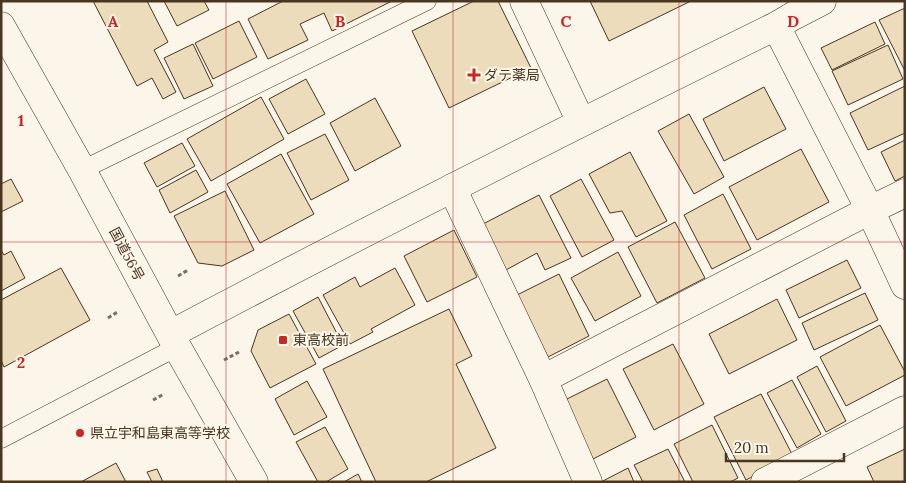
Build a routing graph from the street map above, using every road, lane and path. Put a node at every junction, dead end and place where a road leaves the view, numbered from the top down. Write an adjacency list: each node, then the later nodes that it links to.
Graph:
1 (427, 1): 7 (lane)
2 (524, 1): 6 (main road)
3 (822, 1): 4 (main road)
4 (785, 14): 6 (main road); 10 (main road)
5 (1, 26): 7 (main road, 国道56号)
6 (581, 122): 8 (main road)
7 (82, 170): 12 (main road, 国道56号)
8 (452, 188): 12 (main road); 13 (main road)
9 (905, 193): 10 (main road)
10 (870, 210): 11 (main road); 13 (main road)
11 (905, 285)
12 (174, 340): 15 (lane); 16 (main road, 国道56号)
13 (543, 379): 17 (main road)
14 (905, 410): 18 (main road)
15 (1, 439)
16 (254, 482)
17 (588, 482)
18 (765, 482)

